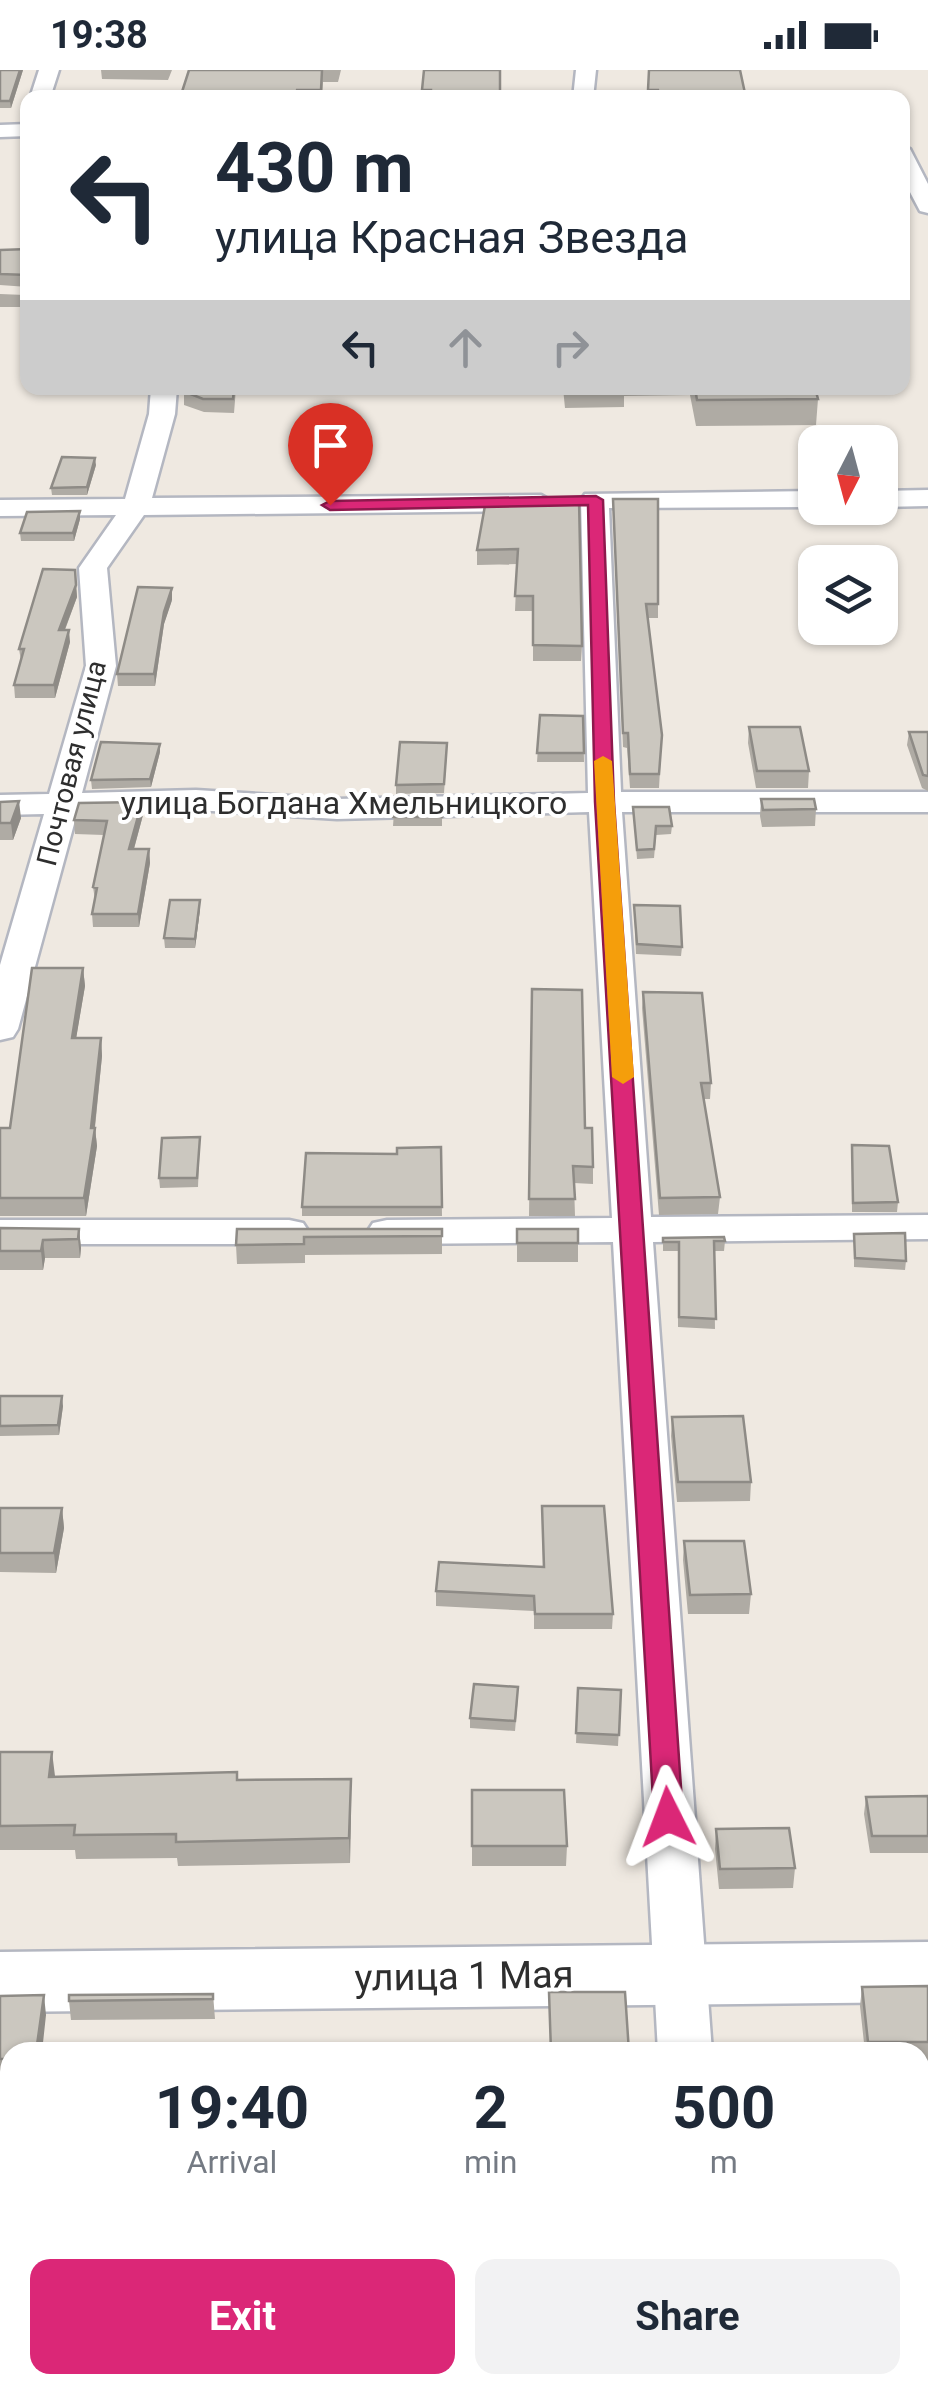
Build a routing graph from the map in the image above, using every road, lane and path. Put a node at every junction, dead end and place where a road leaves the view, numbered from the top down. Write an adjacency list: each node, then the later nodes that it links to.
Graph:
1 (910, 170): 2 (street)
2 (928, 206)
3 (163, 395): 8 (street, Почтовая улица)
4 (898, 498): 5 (street)
5 (928, 498)
6 (798, 499): 7 (street)
7 (596, 500): 8 (street); 10 (street)
8 (136, 507): 9 (street); 13 (street, Почтовая улица)
9 (0, 508)
10 (604, 802): 11 (street, улица Богдана Хмельницкого); 13 (street, улица Богдана Хмельницкого); 17 (street)
11 (928, 802)
12 (0, 804): 13 (street, улица Богдана Хмельницкого)
13 (64, 804): 14 (street, Почтовая улица)
14 (0, 1029)
15 (928, 1227): 17 (street)
16 (0, 1232): 17 (street)
17 (633, 1232): 19 (street)
18 (928, 1972): 19 (street, улица 1 Мая)
19 (678, 1974): 20 (street, улица 1 Мая); 21 (street)
20 (0, 1982)
21 (684, 2042)

